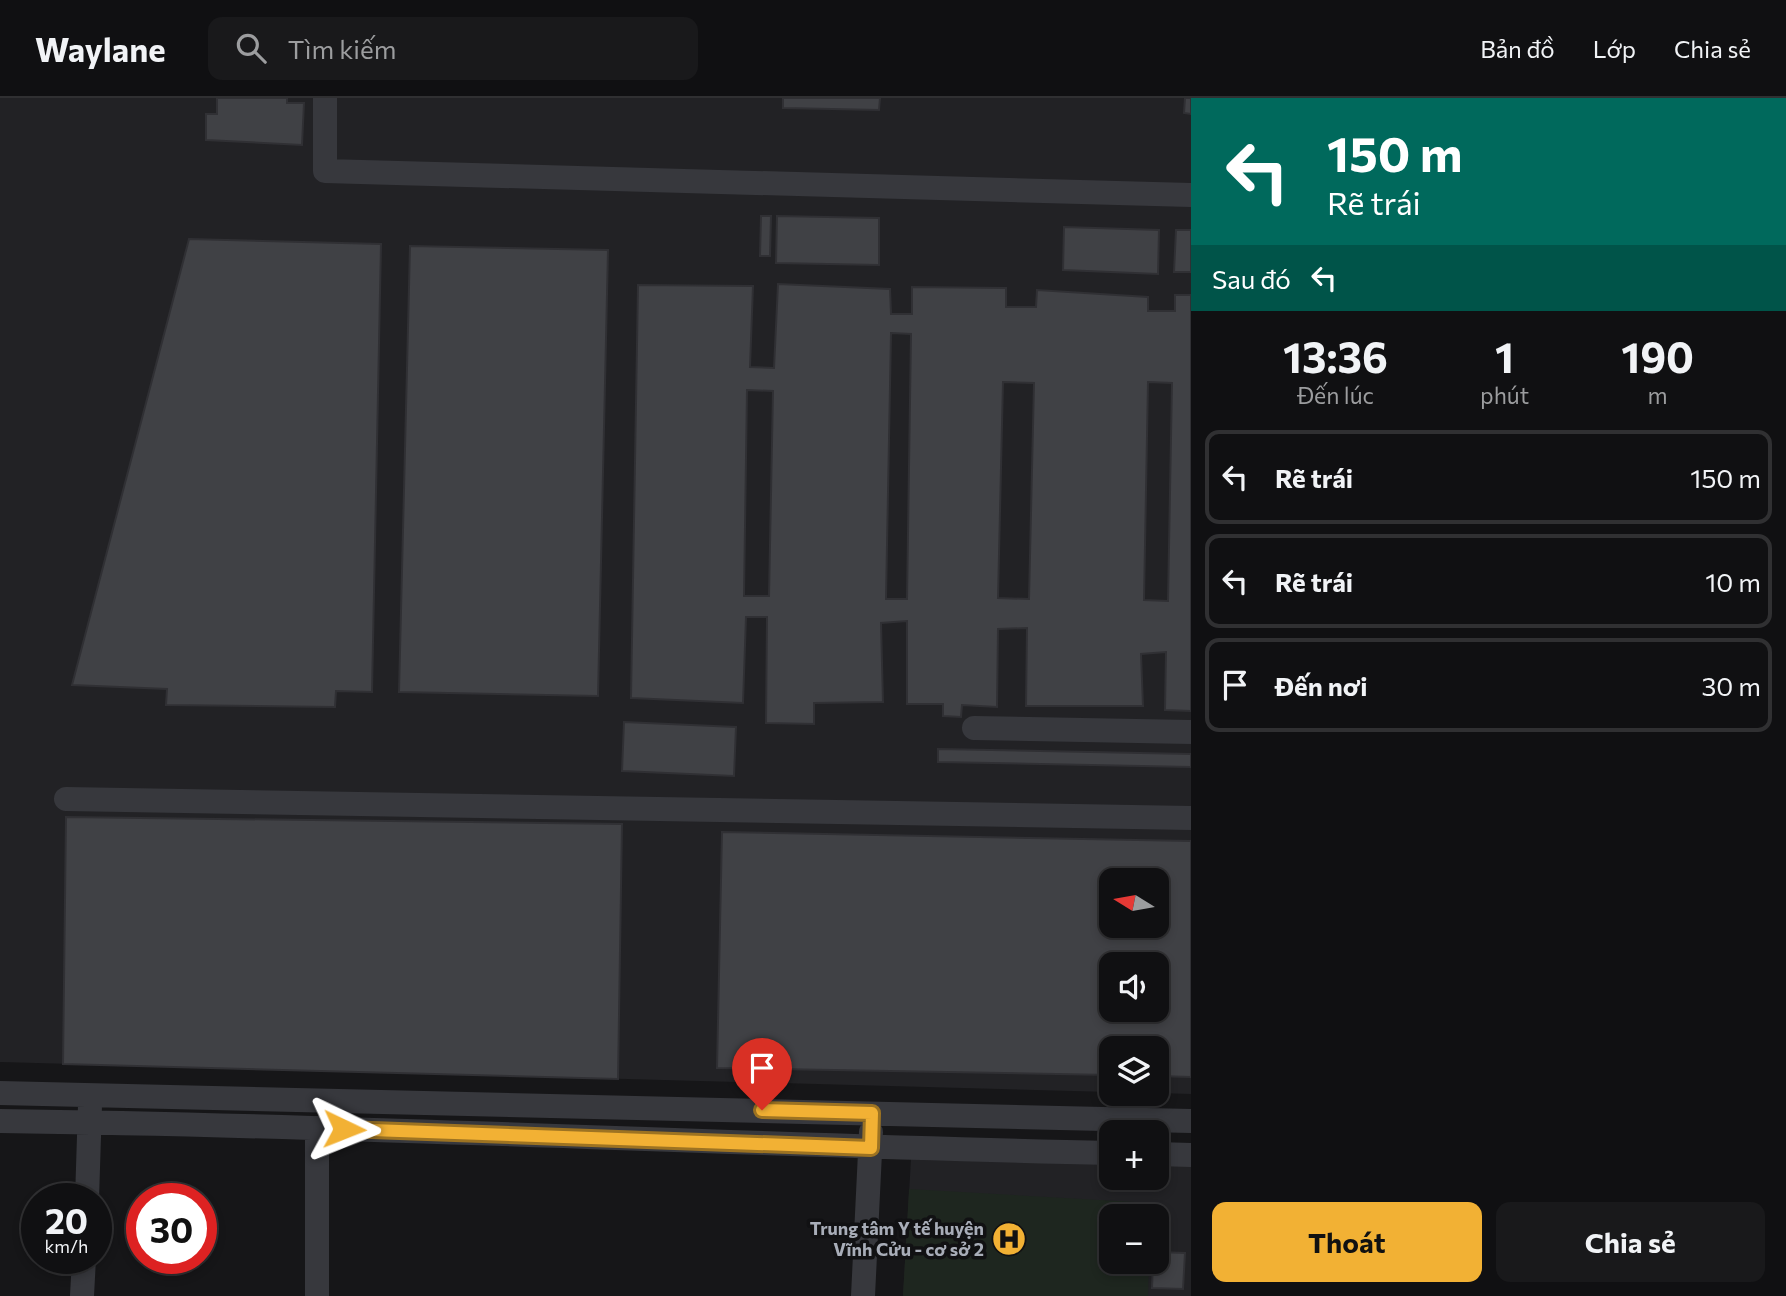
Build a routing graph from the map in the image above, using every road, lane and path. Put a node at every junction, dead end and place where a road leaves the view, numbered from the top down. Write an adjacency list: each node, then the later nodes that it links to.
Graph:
1 (325, 98): 2 (street)
2 (1191, 195)
3 (974, 728): 4 (street)
4 (1191, 732)
5 (66, 799): 6 (street)
6 (1191, 818)
7 (0, 1093): 8 (street)
8 (90, 1096): 9 (street); 12 (street)
9 (872, 1113): 11 (street); 14 (street)
10 (0, 1121): 12 (street)
11 (1191, 1121)
12 (90, 1122): 13 (street); 18 (street)
13 (317, 1128): 14 (street); 21 (street)
14 (871, 1148): 15 (street); 22 (street)
15 (1099, 1153)
16 (1169, 1154): 17 (street)
17 (1191, 1155)
18 (88, 1183)
19 (83, 1274): 20 (street)
20 (82, 1296)
21 (317, 1296)
22 (863, 1296)

